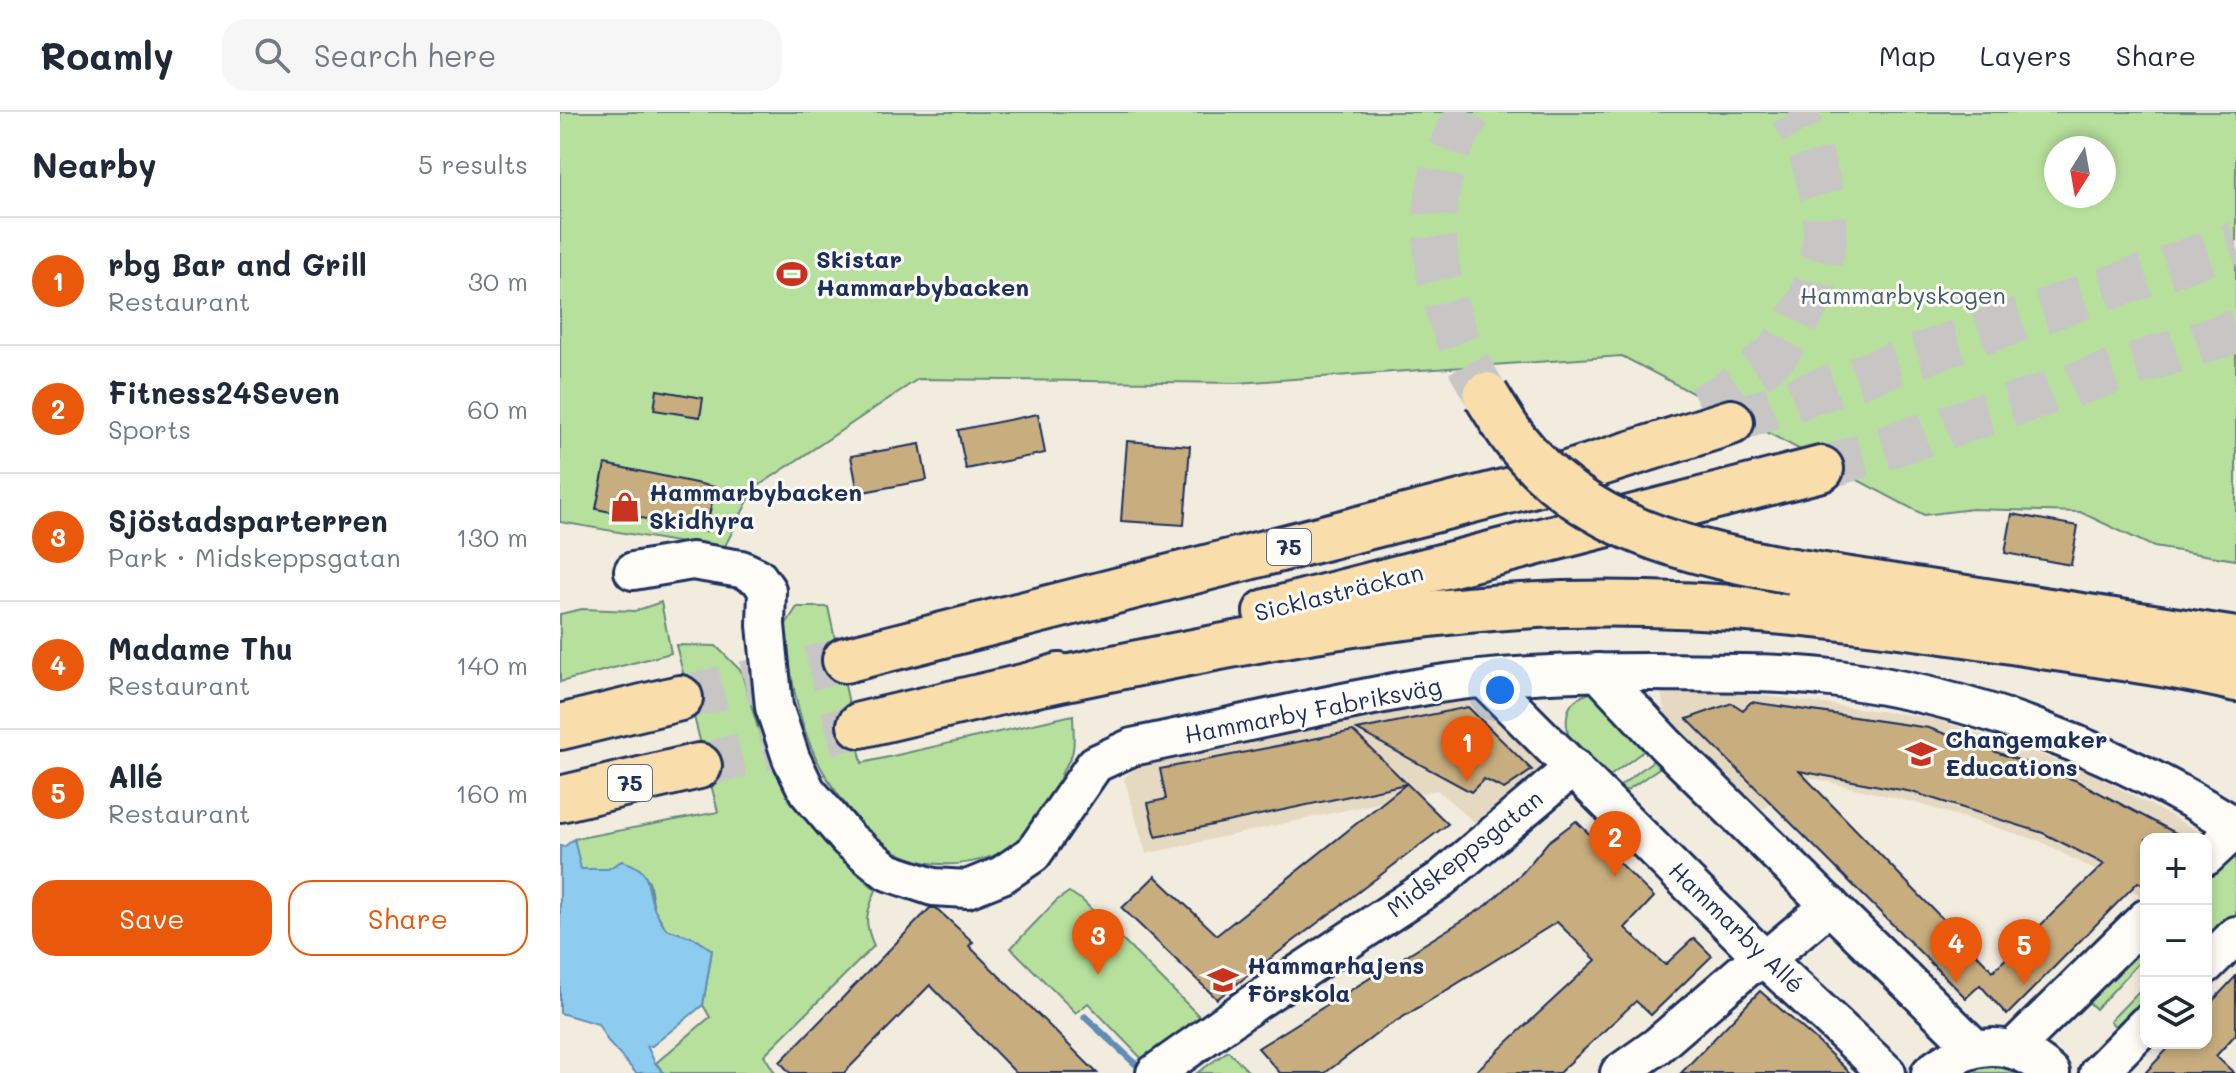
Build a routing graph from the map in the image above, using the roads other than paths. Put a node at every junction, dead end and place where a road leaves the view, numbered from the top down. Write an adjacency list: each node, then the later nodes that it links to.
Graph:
1 (1486, 395): 5 (highway, bridge)
2 (1715, 415): 6 (highway, 75)
3 (1821, 469): 10 (highway, Sicklasträckan / 75)
4 (633, 571): 9 (street, Hammarby Fabriksväg)
5 (2236, 640)
6 (845, 660)
7 (1598, 672): 9 (street, Hammarby Fabriksväg); 17 (street, Hammarby Fabriksväg); 19 (street)
8 (2236, 679): 10 (highway)
9 (1485, 680): 15 (street, Hammarby Allé)
10 (1031, 685): 12 (highway, Sicklasträckan / 75)
11 (680, 698): 13 (highway)
12 (860, 725)
13 (560, 727)
14 (699, 766): 16 (highway, 75)
15 (1574, 767): 22 (street, Hammarby Allé); 27 (street, Midskeppsgatan)
16 (560, 799)
17 (2236, 827): 18 (street)
18 (2212, 851)
19 (1830, 905): 22 (street); 25 (street)
20 (2140, 924): 26 (street)
21 (2236, 935): 23 (street)
22 (1766, 959): 28 (street); 29 (street, Hammarby Allé)
23 (2212, 959)
24 (2140, 1030): 32 (street)
25 (1975, 1048): 26 (street); 30 (street)
26 (2013, 1049): 31 (street)
27 (1155, 1073)
28 (1619, 1073)
29 (1887, 1073)
30 (1930, 1073)
31 (2051, 1073)
32 (2098, 1073)

